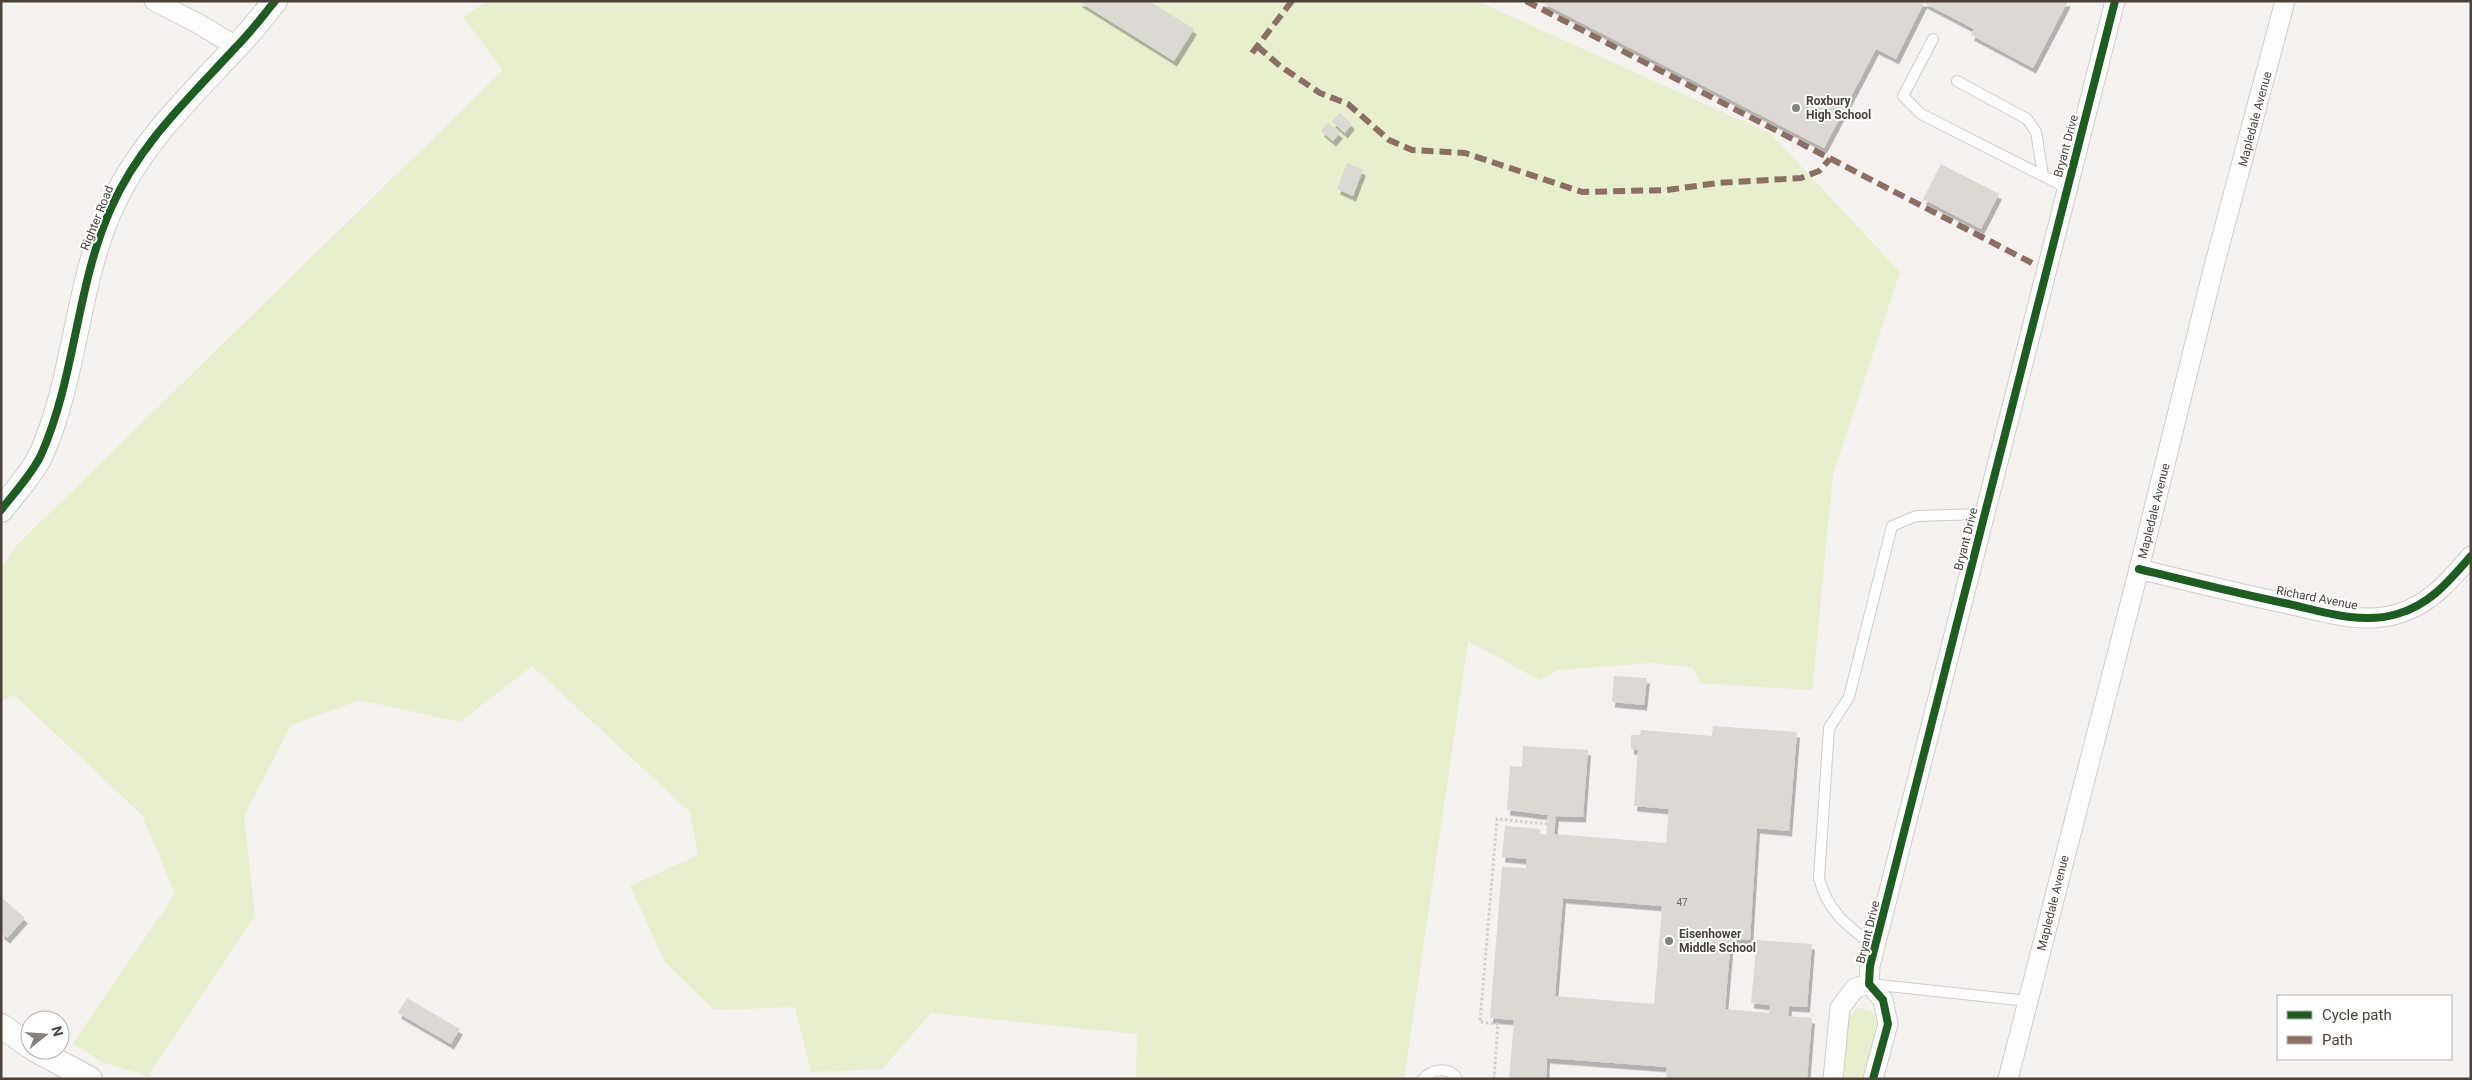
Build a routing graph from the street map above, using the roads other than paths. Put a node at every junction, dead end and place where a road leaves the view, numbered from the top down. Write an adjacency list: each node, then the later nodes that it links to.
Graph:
1 (154, 1): 6 (street)
2 (275, 1): 6 (street, Righter Road)
3 (2115, 1): 9 (street, Bryant Drive)
4 (2285, 1): 13 (street, Mapledale Avenue)
5 (1933, 39): 8 (lane)
6 (237, 47): 10 (street, Righter Road)
7 (1957, 81): 8 (lane)
8 (2044, 175): 9 (lane)
9 (2066, 188): 11 (street, Bryant Drive)
10 (1, 510)
11 (1984, 514): 14 (street, Bryant Drive); 14 (lane)
12 (2471, 556): 13 (street, Richard Avenue)
13 (2139, 569): 16 (street, Mapledale Avenue)
14 (1875, 948): 15 (street, Bryant Drive)
15 (1870, 984): 16 (lane); 23 (street); 24 (street)
16 (2028, 1001): 25 (street, Mapledale Avenue)
17 (1, 1026): 18 (street)
18 (20, 1039)
19 (55, 1060): 20 (street)
20 (90, 1079)
21 (1423, 1079): 22 (lane)
22 (1457, 1079)
23 (1833, 1079)
24 (1872, 1079)
25 (2008, 1079)

